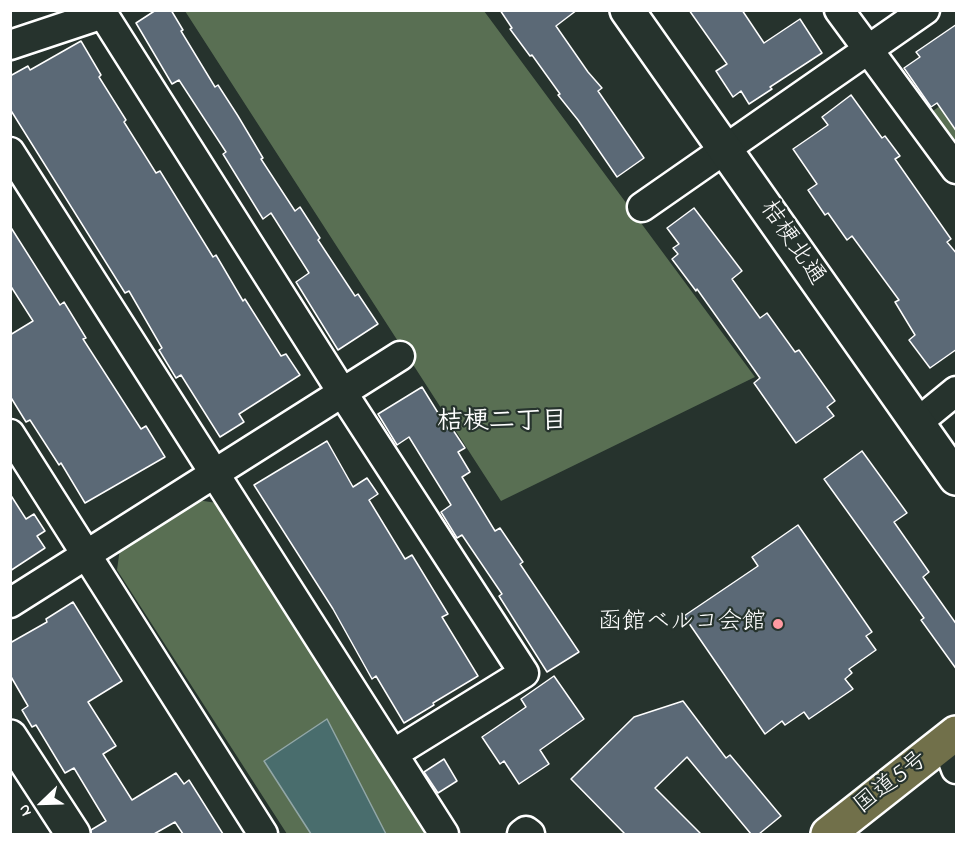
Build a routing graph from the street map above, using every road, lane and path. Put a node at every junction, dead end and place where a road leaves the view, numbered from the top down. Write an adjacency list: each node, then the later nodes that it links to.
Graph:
1 (627, 10): 6 (street, 桔梗北通)
2 (839, 10): 5 (street)
3 (925, 10): 5 (street)
4 (10, 45): 11 (street)
5 (867, 50): 6 (street); 8 (street)
6 (726, 148): 9 (street); 13 (street, 桔梗北通)
7 (10, 152): 15 (street)
8 (957, 169)
9 (642, 207)
10 (400, 356): 11 (street)
11 (342, 392): 15 (street); 21 (street)
12 (957, 392): 13 (street)
13 (917, 423): 16 (street, 桔梗北通)
14 (10, 434): 17 (street)
15 (215, 474): 17 (street); 21 (street)
16 (957, 478)
17 (87, 555): 18 (street); 23 (street)
18 (10, 603)
19 (10, 737): 22 (street)
20 (953, 748): 27 (highway, 国道5号)
21 (393, 754): 24 (street)
22 (73, 834)
23 (263, 834)
24 (444, 834)
25 (522, 834): 26 (street)
26 (530, 834)
27 (828, 834)

